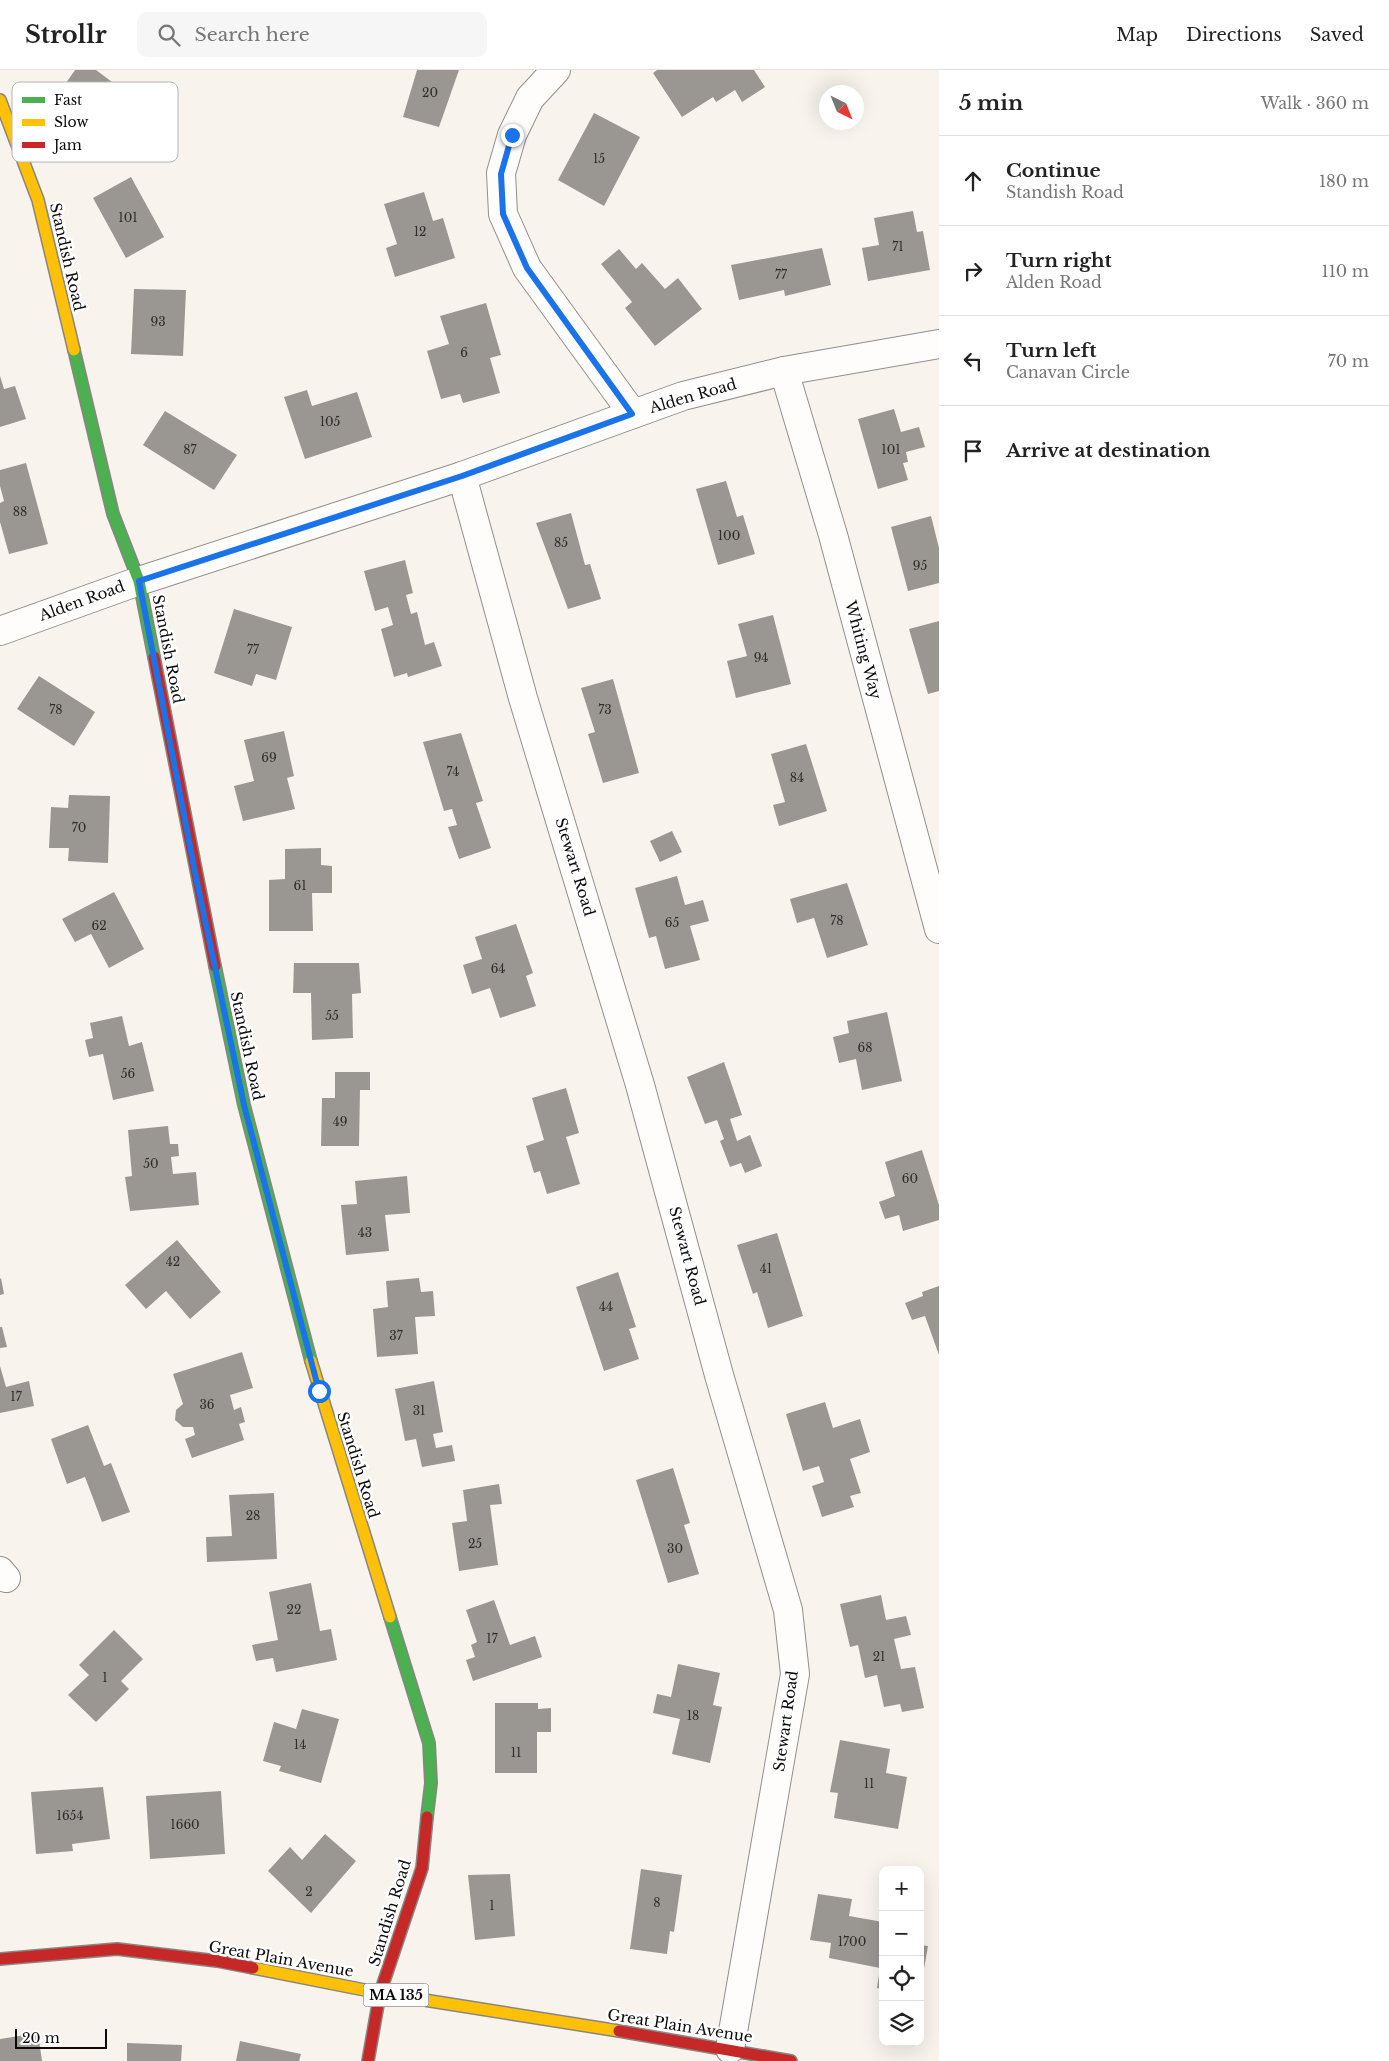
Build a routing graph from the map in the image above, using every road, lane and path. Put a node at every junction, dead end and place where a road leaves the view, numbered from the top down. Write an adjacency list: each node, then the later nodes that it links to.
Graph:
1 (556, 70): 7 (street)
2 (0, 100): 3 (street, Standish Road)
3 (12, 132)
4 (24, 162): 9 (street, Standish Road)
5 (939, 344): 6 (street, Alden Road)
6 (784, 371): 7 (street, Alden Road); 11 (street, Whiting Way)
7 (632, 414): 8 (street, Alden Road)
8 (462, 476): 9 (street, Alden Road); 14 (street, Stewart Road)
9 (139, 581): 10 (street, Alden Road); 13 (street, Standish Road)
10 (0, 631)
11 (939, 929)
12 (0, 1959): 13 (street, Great Plain Avenue / MA 135)
13 (380, 1993): 14 (street, Great Plain Avenue / MA 135); 15 (street, Standish Road)
14 (730, 2049): 16 (street, Great Plain Avenue / MA 135)
15 (368, 2061)
16 (792, 2061)

